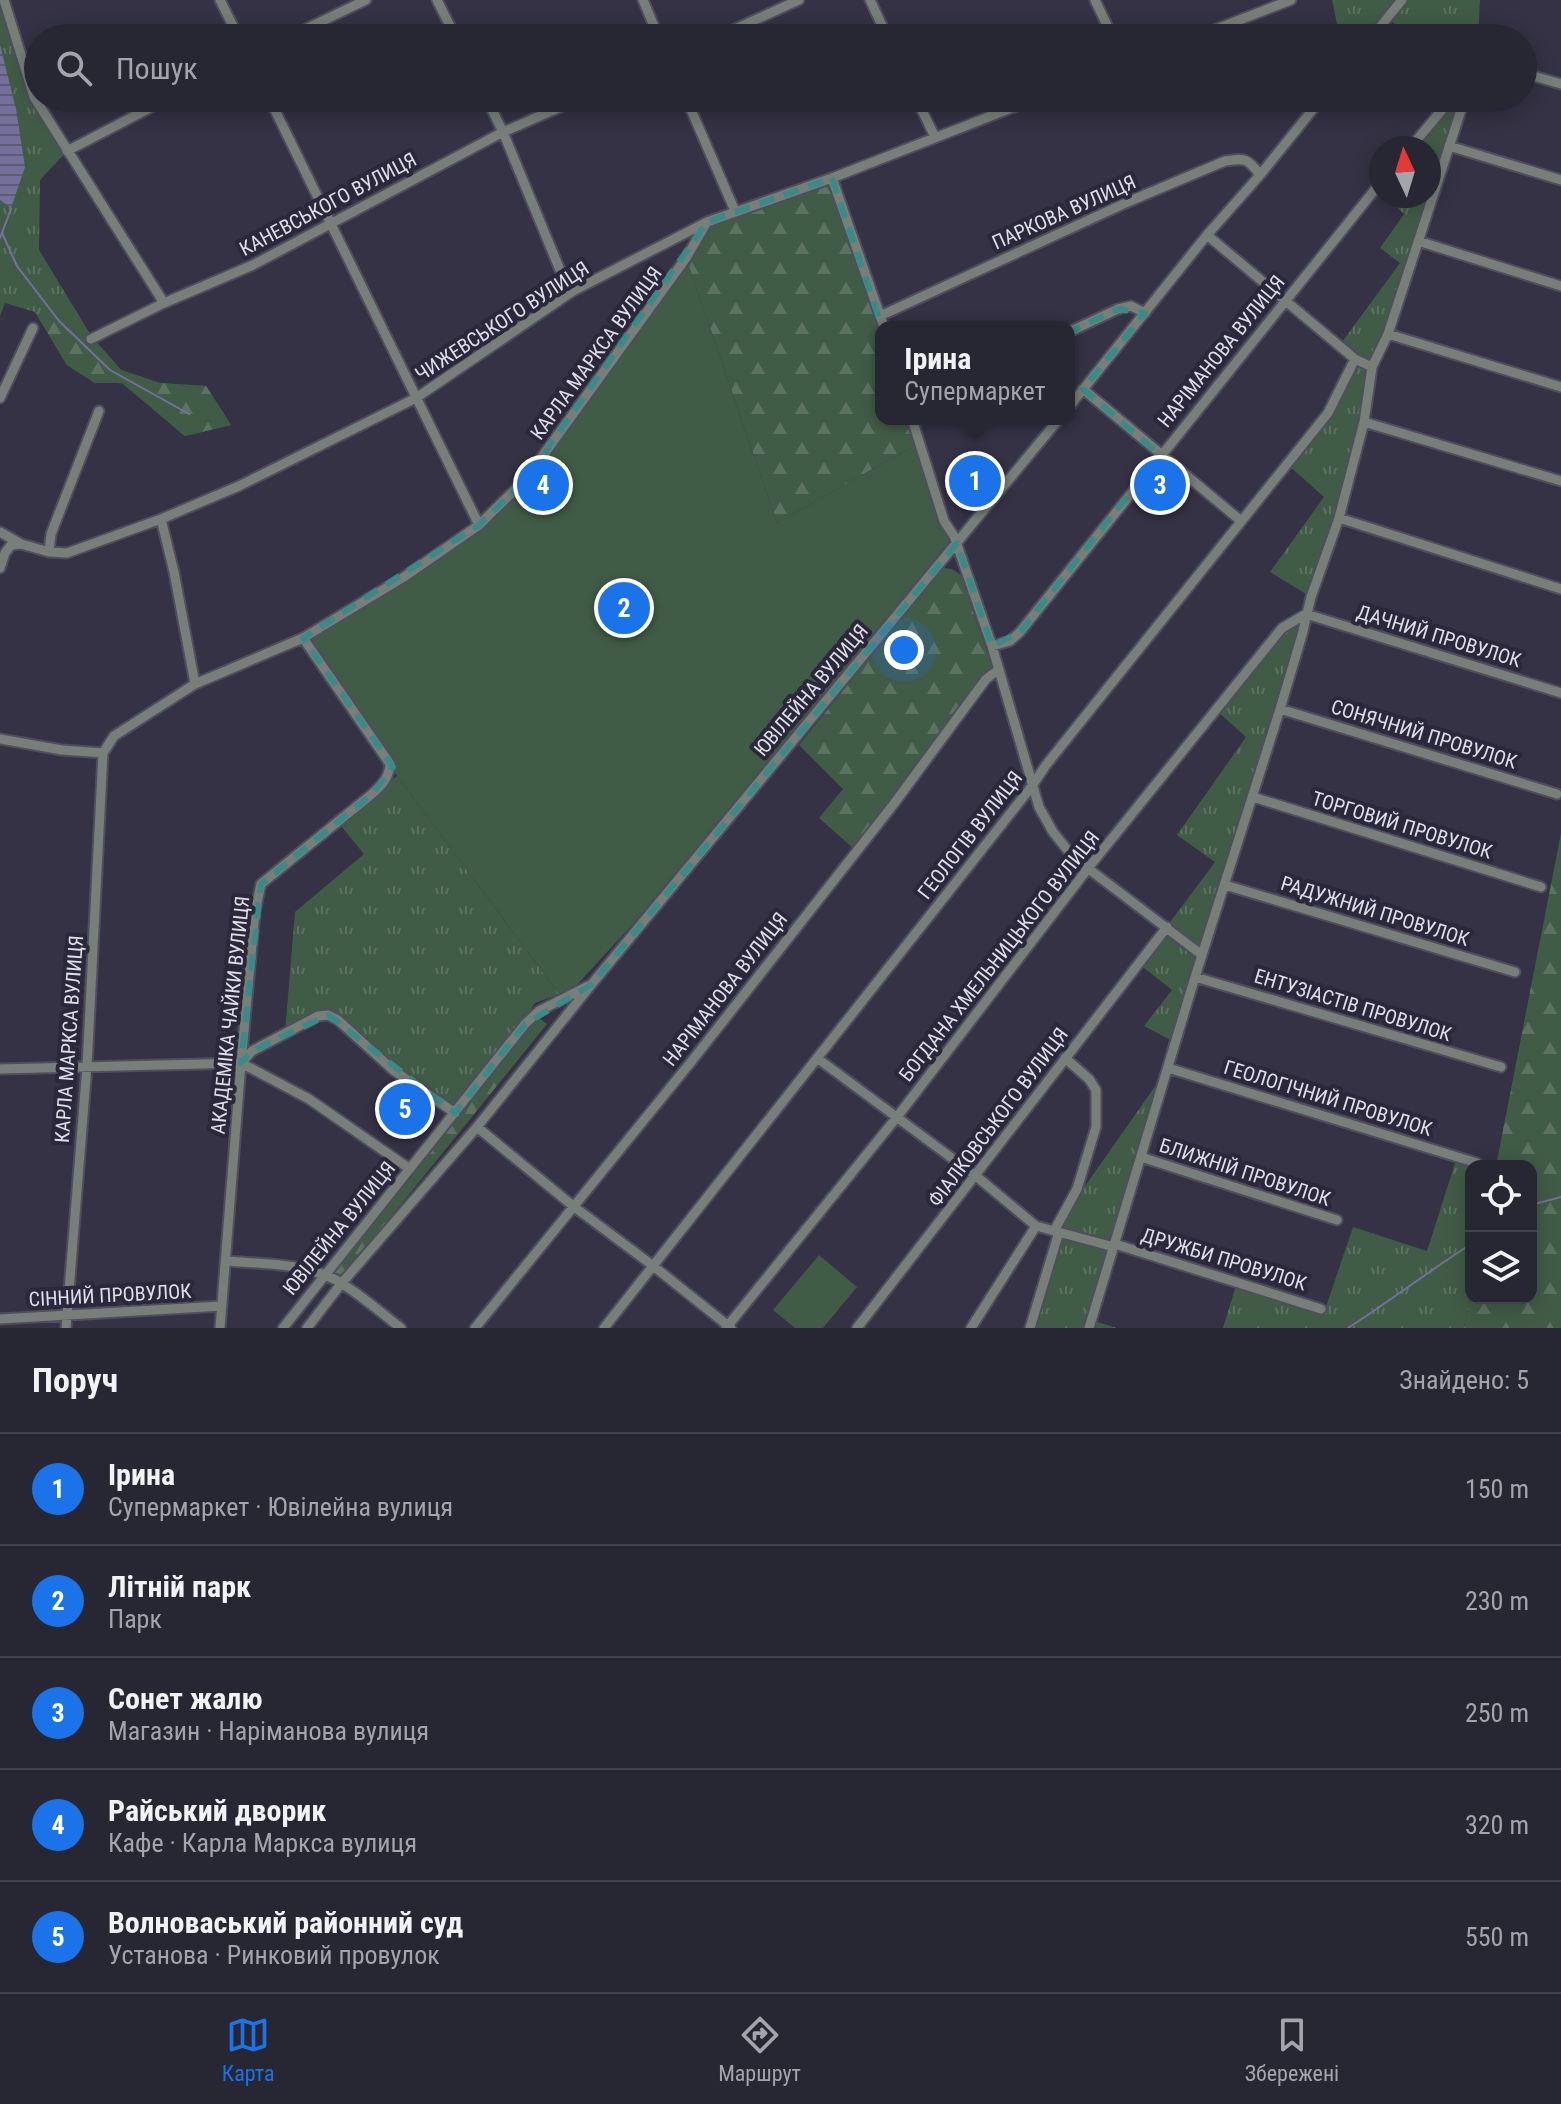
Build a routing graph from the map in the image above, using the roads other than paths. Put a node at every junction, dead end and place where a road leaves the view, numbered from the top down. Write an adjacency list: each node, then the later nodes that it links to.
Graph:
1 (4, 0): 21 (street)
2 (220, 0): 12 (street)
3 (366, 0): 13 (street)
4 (437, 0): 14 (street)
5 (643, 0): 15 (street)
6 (799, 0): 16 (street)
7 (870, 0): 17 (street)
8 (1095, 0): 18 (street)
9 (1291, 0): 11 (street)
10 (1402, 0): 20 (street)
11 (1263, 5): 19 (street)
12 (232, 24)
13 (316, 24)
14 (449, 24)
15 (653, 24)
16 (746, 24)
17 (881, 24)
18 (1106, 24)
19 (1223, 24)
20 (1382, 24)
21 (24, 65)
22 (1537, 77): 23 (street)
23 (1561, 84)
24 (43, 112): 39 (street)
25 (142, 112): 39 (street)
26 (276, 112): 46 (street)
27 (493, 112): 35 (street)
28 (549, 112): 35 (street, КАНЕВСЬКОГО ВУЛИЦЯ)
29 (692, 112): 44 (street)
30 (923, 112): 37 (street)
31 (1000, 112): 37 (street, ЧИЖЕВСЬКОГО ВУЛИЦЯ)
32 (1311, 112): 40 (street)
33 (1440, 112): 36 (street)
34 (1460, 112): 38 (street)
35 (503, 132): 46 (street, КАНЕВСЬКОГО ВУЛИЦЯ); 50 (street)
36 (1420, 136)
37 (935, 137): 41 (street, ЧИЖЕВСЬКОГО ВУЛИЦЯ)
38 (1449, 146): 42 (street); 48 (street)
39 (67, 151): 52 (street)
40 (1260, 175): 47 (street); 54 (street, ПАРКОВА ВУЛИЦЯ)
41 (832, 178): 44 (street, ЧИЖЕВСЬКОГО ВУЛИЦЯ); 54 (street)
42 (1561, 180)
43 (1369, 197): 51 (street, НАРІМАНОВА ВУЛИЦЯ)
44 (735, 211): 45 (street, ЧИЖЕВСЬКОГО ВУЛИЦЯ)
45 (707, 222): 50 (street, ЧИЖЕВСЬКОГО ВУЛИЦЯ); 76 (street, КАРЛА МАРКСА ВУЛИЦЯ)
46 (329, 223): 52 (street, КАНЕВСЬКОГО ВУЛИЦЯ); 65 (street)
47 (1207, 235): 51 (street); 53 (street)
48 (1418, 241): 49 (street); 58 (street)
49 (1561, 286)
50 (573, 291): 65 (street, ЧИЖЕВСЬКОГО ВУЛИЦЯ)
51 (1286, 301): 60 (street); 71 (street, НАРІМАНОВА ВУЛИЦЯ)
52 (164, 303): 59 (street, КАНЕВСЬКОГО ВУЛИЦЯ)
53 (1145, 313): 57 (street); 63 (street)
54 (880, 316): 55 (street)
55 (882, 321)
56 (33, 328): 64 (street)
57 (1075, 329)
58 (1388, 334): 61 (street); 62 (street)
59 (91, 339)
60 (1355, 359): 61 (street); 75 (street, ГЕОЛОГІВ ВУЛИЦЯ)
61 (1372, 367): 68 (street)
62 (1561, 387)
63 (1083, 389): 66 (street); 71 (street)
64 (0, 398)
65 (416, 398): 74 (street, ЧИЖЕВСЬКОГО ВУЛИЦЯ); 76 (street)
66 (1075, 399)
67 (99, 411): 80 (street)
68 (1364, 422): 72 (street); 73 (street)
69 (914, 425): 78 (street)
70 (1054, 425): 78 (street, ЮВІЛЕЙНА ВУЛИЦЯ)
71 (1160, 455): 75 (street); 85 (street, НАРІМАНОВА ВУЛИЦЯ)
72 (1561, 481)
73 (1339, 518): 82 (street); 83 (street)
74 (161, 519): 80 (street, ЧИЖЕВСЬКОГО ВУЛИЦЯ); 87 (street)
75 (1241, 521): 92 (street, ГЕОЛОГІВ ВУЛИЦЯ)
76 (479, 525): 84 (street, КАРЛА МАРКСА ВУЛИЦЯ)
77 (0, 532): 79 (street, ЧИЖЕВСЬКОГО ВУЛИЦЯ)
78 (957, 543): 85 (street); 102 (street, ЮВІЛЕЙНА ВУЛИЦЯ)
79 (21, 544): 80 (street, ЧИЖЕВСЬКОГО ВУЛИЦЯ); 81 (street)
80 (49, 552)
81 (0, 568)
82 (1561, 589)
83 (1306, 614): 88 (street, ДАЧНИЙ ПРОВУЛОК); 89 (street); 95 (street, БОГДАНА ХМЕЛЬНИЦЬКОГО ВУЛИЦЯ)
84 (303, 638): 87 (street, КАРЛА МАРКСА ВУЛИЦЯ); 107 (street, АКАДЕМІКА ЧАЙКИ ВУЛИЦЯ)
85 (992, 646): 86 (street)
86 (998, 670): 92 (street); 119 (street, НАРІМАНОВА ВУЛИЦЯ)
87 (195, 684): 91 (street, КАРЛА МАРКСА ВУЛИЦЯ)
88 (1561, 693)
89 (1280, 709): 93 (street, СОНЯЧНИЙ ПРОВУЛОК); 94 (street)
90 (0, 739): 91 (street)
91 (103, 753): 108 (street, КАРЛА МАРКСА ВУЛИЦЯ)
92 (1032, 786): 95 (street); 105 (street, ГЕОЛОГІВ ВУЛИЦЯ)
93 (1557, 794)
94 (1253, 797): 96 (street); 97 (street, ТОРГОВИЙ ПРОВУЛОК)
95 (1089, 867): 98 (street); 113 (street, БОГДАНА ХМЕЛЬНИЦЬКОГО ВУЛИЦЯ)
96 (1225, 885): 99 (street); 100 (street, РАДУЖНИЙ ПРОВУЛОК)
97 (1541, 887)
98 (1167, 927): 99 (street); 106 (street, ФІАЛКОВСЬКОГО ВУЛИЦЯ)
99 (1202, 955): 101 (street)
100 (1515, 972)
101 (1195, 977): 109 (street, ЕНТУЗІАСТІВ ПРОВУЛОК); 110 (street)
102 (591, 985): 103 (street, ЮВІЛЕЙНА ВУЛИЦЯ); 104 (street, ЮВІЛЕЙНА ВУЛИЦЯ)
103 (539, 1011): 104 (street); 112 (street, ЮВІЛЕЙНА ВУЛИЦЯ)
104 (555, 1031): 114 (street, ЮВІЛЕЙНА ВУЛИЦЯ)
105 (817, 1058): 113 (street); 125 (street, ГЕОЛОГІВ ВУЛИЦЯ)
106 (1065, 1058): 118 (street, ФІАЛКОВСЬКОГО ВУЛИЦЯ); 122 (street)
107 (241, 1063): 108 (street); 112 (street); 117 (street); 124 (street, АКАДЕМІКА ЧАЙКИ ВУЛИЦЯ)
108 (87, 1066): 111 (street); 130 (street, КАРЛА МАРКСА ВУЛИЦЯ)
109 (1501, 1067)
110 (1168, 1068): 115 (street); 116 (street, ГЕОЛОГІЧНИЙ ПРОВУЛОК)
111 (0, 1069)
112 (455, 1113): 117 (street, ЮВІЛЕЙНА ВУЛИЦЯ)
113 (897, 1117): 118 (street); 132 (street, БОГДАНА ХМЕЛЬНИЦЬКОГО ВУЛИЦЯ)
114 (477, 1127): 119 (street); 127 (street, ЮВІЛЕЙНА ВУЛИЦЯ)
115 (1141, 1157): 120 (street, БЛИЖНІЙ ПРОВУЛОК); 123 (street)
116 (1467, 1160)
117 (410, 1169): 126 (street, ЮВІЛЕЙНА ВУЛИЦЯ)
118 (976, 1176): 121 (street); 140 (street, ФІАЛКОВСЬКОГО ВУЛИЦЯ)
119 (573, 1206): 125 (street); 138 (street, НАРІМАНОВА ВУЛИЦЯ)
120 (1337, 1220)
121 (1036, 1226): 122 (street, ДРУЖБИ ПРОВУЛОК); 141 (street)
122 (1057, 1231): 123 (street, ДРУЖБИ ПРОВУЛОК); 142 (street)
123 (1114, 1246): 129 (street, ДРУЖБИ ПРОВУЛОК); 143 (street)
124 (227, 1261): 126 (street); 128 (street, АКАДЕМІКА ЧАЙКИ ВУЛИЦЯ)
125 (652, 1265): 132 (street); 139 (street, ГЕОЛОГІВ ВУЛИЦЯ)
126 (324, 1275): 127 (street); 135 (street, ЮВІЛЕЙНА ВУЛИЦЯ)
127 (341, 1284): 136 (street, ЮВІЛЕЙНА ВУЛИЦЯ); 137 (street)
128 (222, 1306): 130 (street, СІННИЙ ПРОВУЛОК); 134 (street, АКАДЕМІКА ЧАЙКИ ВУЛИЦЯ)
129 (1321, 1309)
130 (67, 1315): 131 (street, СІННИЙ ПРОВУЛОК); 133 (street, КАРЛА МАРКСА ВУЛИЦЯ)
131 (0, 1319)
132 (728, 1327)
133 (66, 1328)
134 (220, 1328)
135 (283, 1328)
136 (307, 1328)
137 (401, 1328)
138 (475, 1328)
139 (604, 1328)
140 (857, 1328)
141 (971, 1328)
142 (1030, 1328)
143 (1089, 1328)

